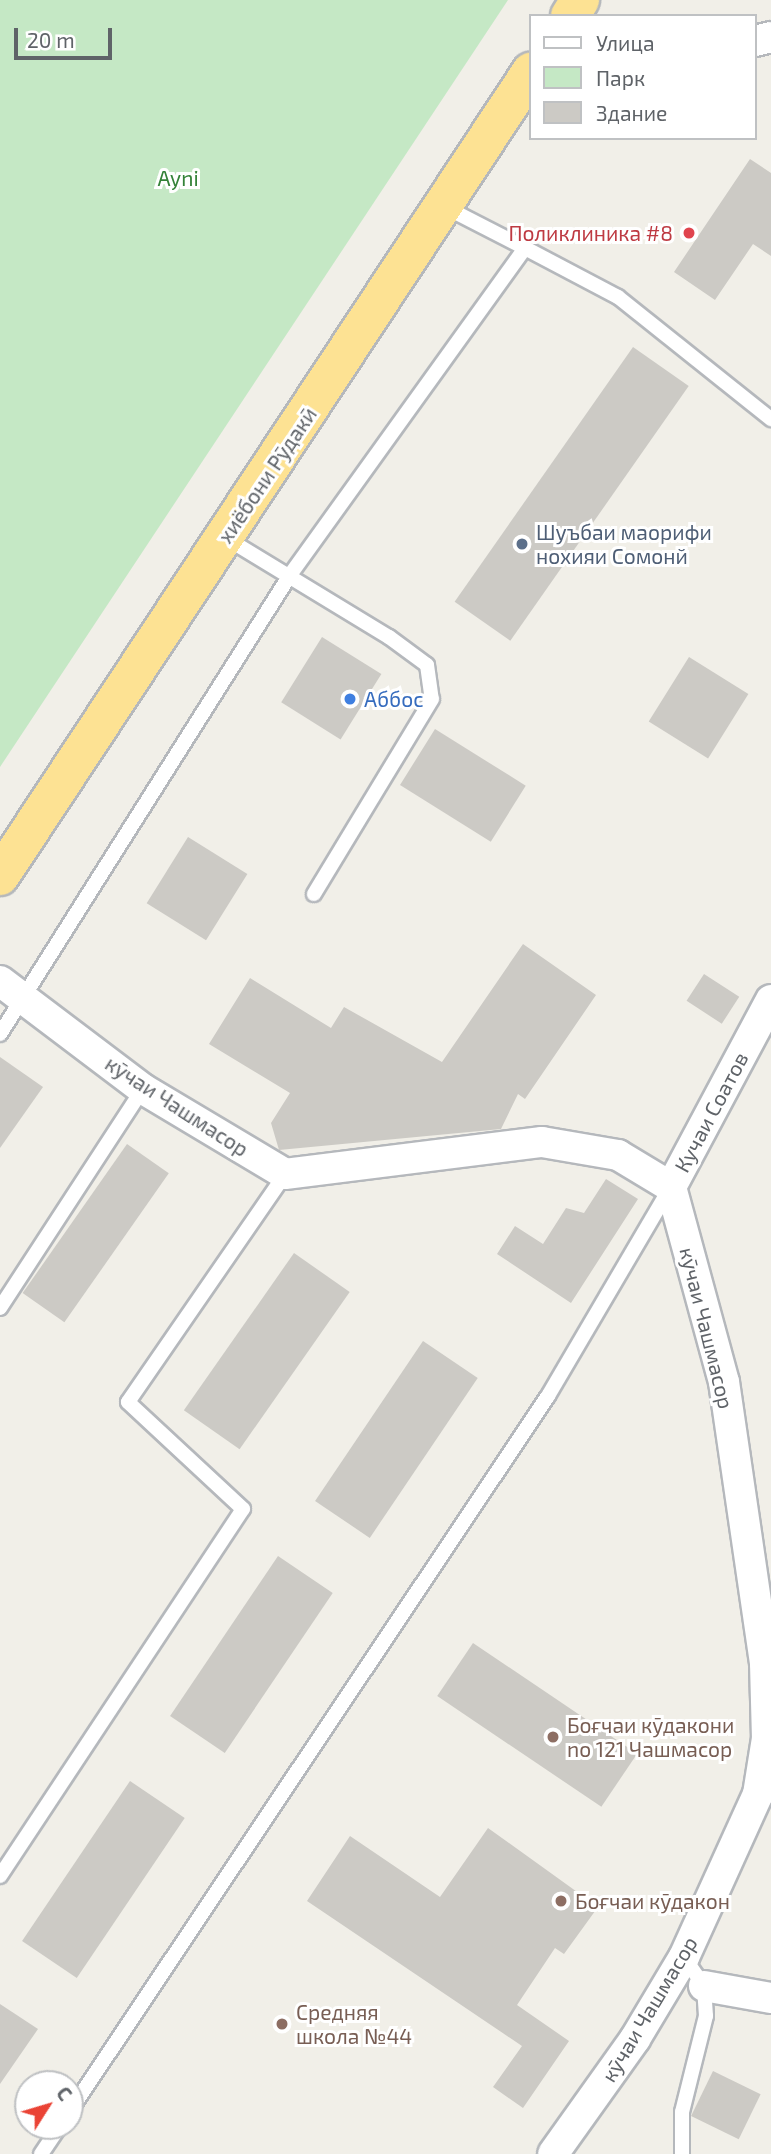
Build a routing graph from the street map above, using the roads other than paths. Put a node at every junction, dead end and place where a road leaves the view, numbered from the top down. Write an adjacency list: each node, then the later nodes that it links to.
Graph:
1 (525, 89): 2 (highway, хиёбони Рӯдакӣ)
2 (445, 207): 3 (lane); 5 (highway, хиёбони Рӯдакӣ)
3 (525, 248): 4 (lane); 6 (lane)
4 (771, 419)
5 (225, 538): 6 (lane); 7 (highway, хиёбони Рӯдакӣ)
6 (290, 575): 8 (lane); 10 (lane)
7 (0, 876)
8 (314, 894)
9 (0, 981): 10 (street, кӯчаи Чашмасор)
10 (25, 998): 12 (lane); 13 (street, кӯчаи Чашмасор)
11 (771, 1000): 15 (street, Кучаи Соатов)
12 (0, 1034)
13 (143, 1089): 14 (street, кӯчаи Чашмасор); 16 (lane)
14 (285, 1174): 15 (street); 17 (lane)
15 (671, 1187): 18 (street, кӯчаи Чашмасор); 21 (lane)
16 (0, 1308)
17 (0, 1876)
18 (684, 1957): 19 (lane); 22 (street, кӯчаи Чашмасор)
19 (704, 1986): 20 (street); 23 (lane)
20 (771, 1998)
21 (84, 2090)
22 (553, 2154)
23 (682, 2154)

